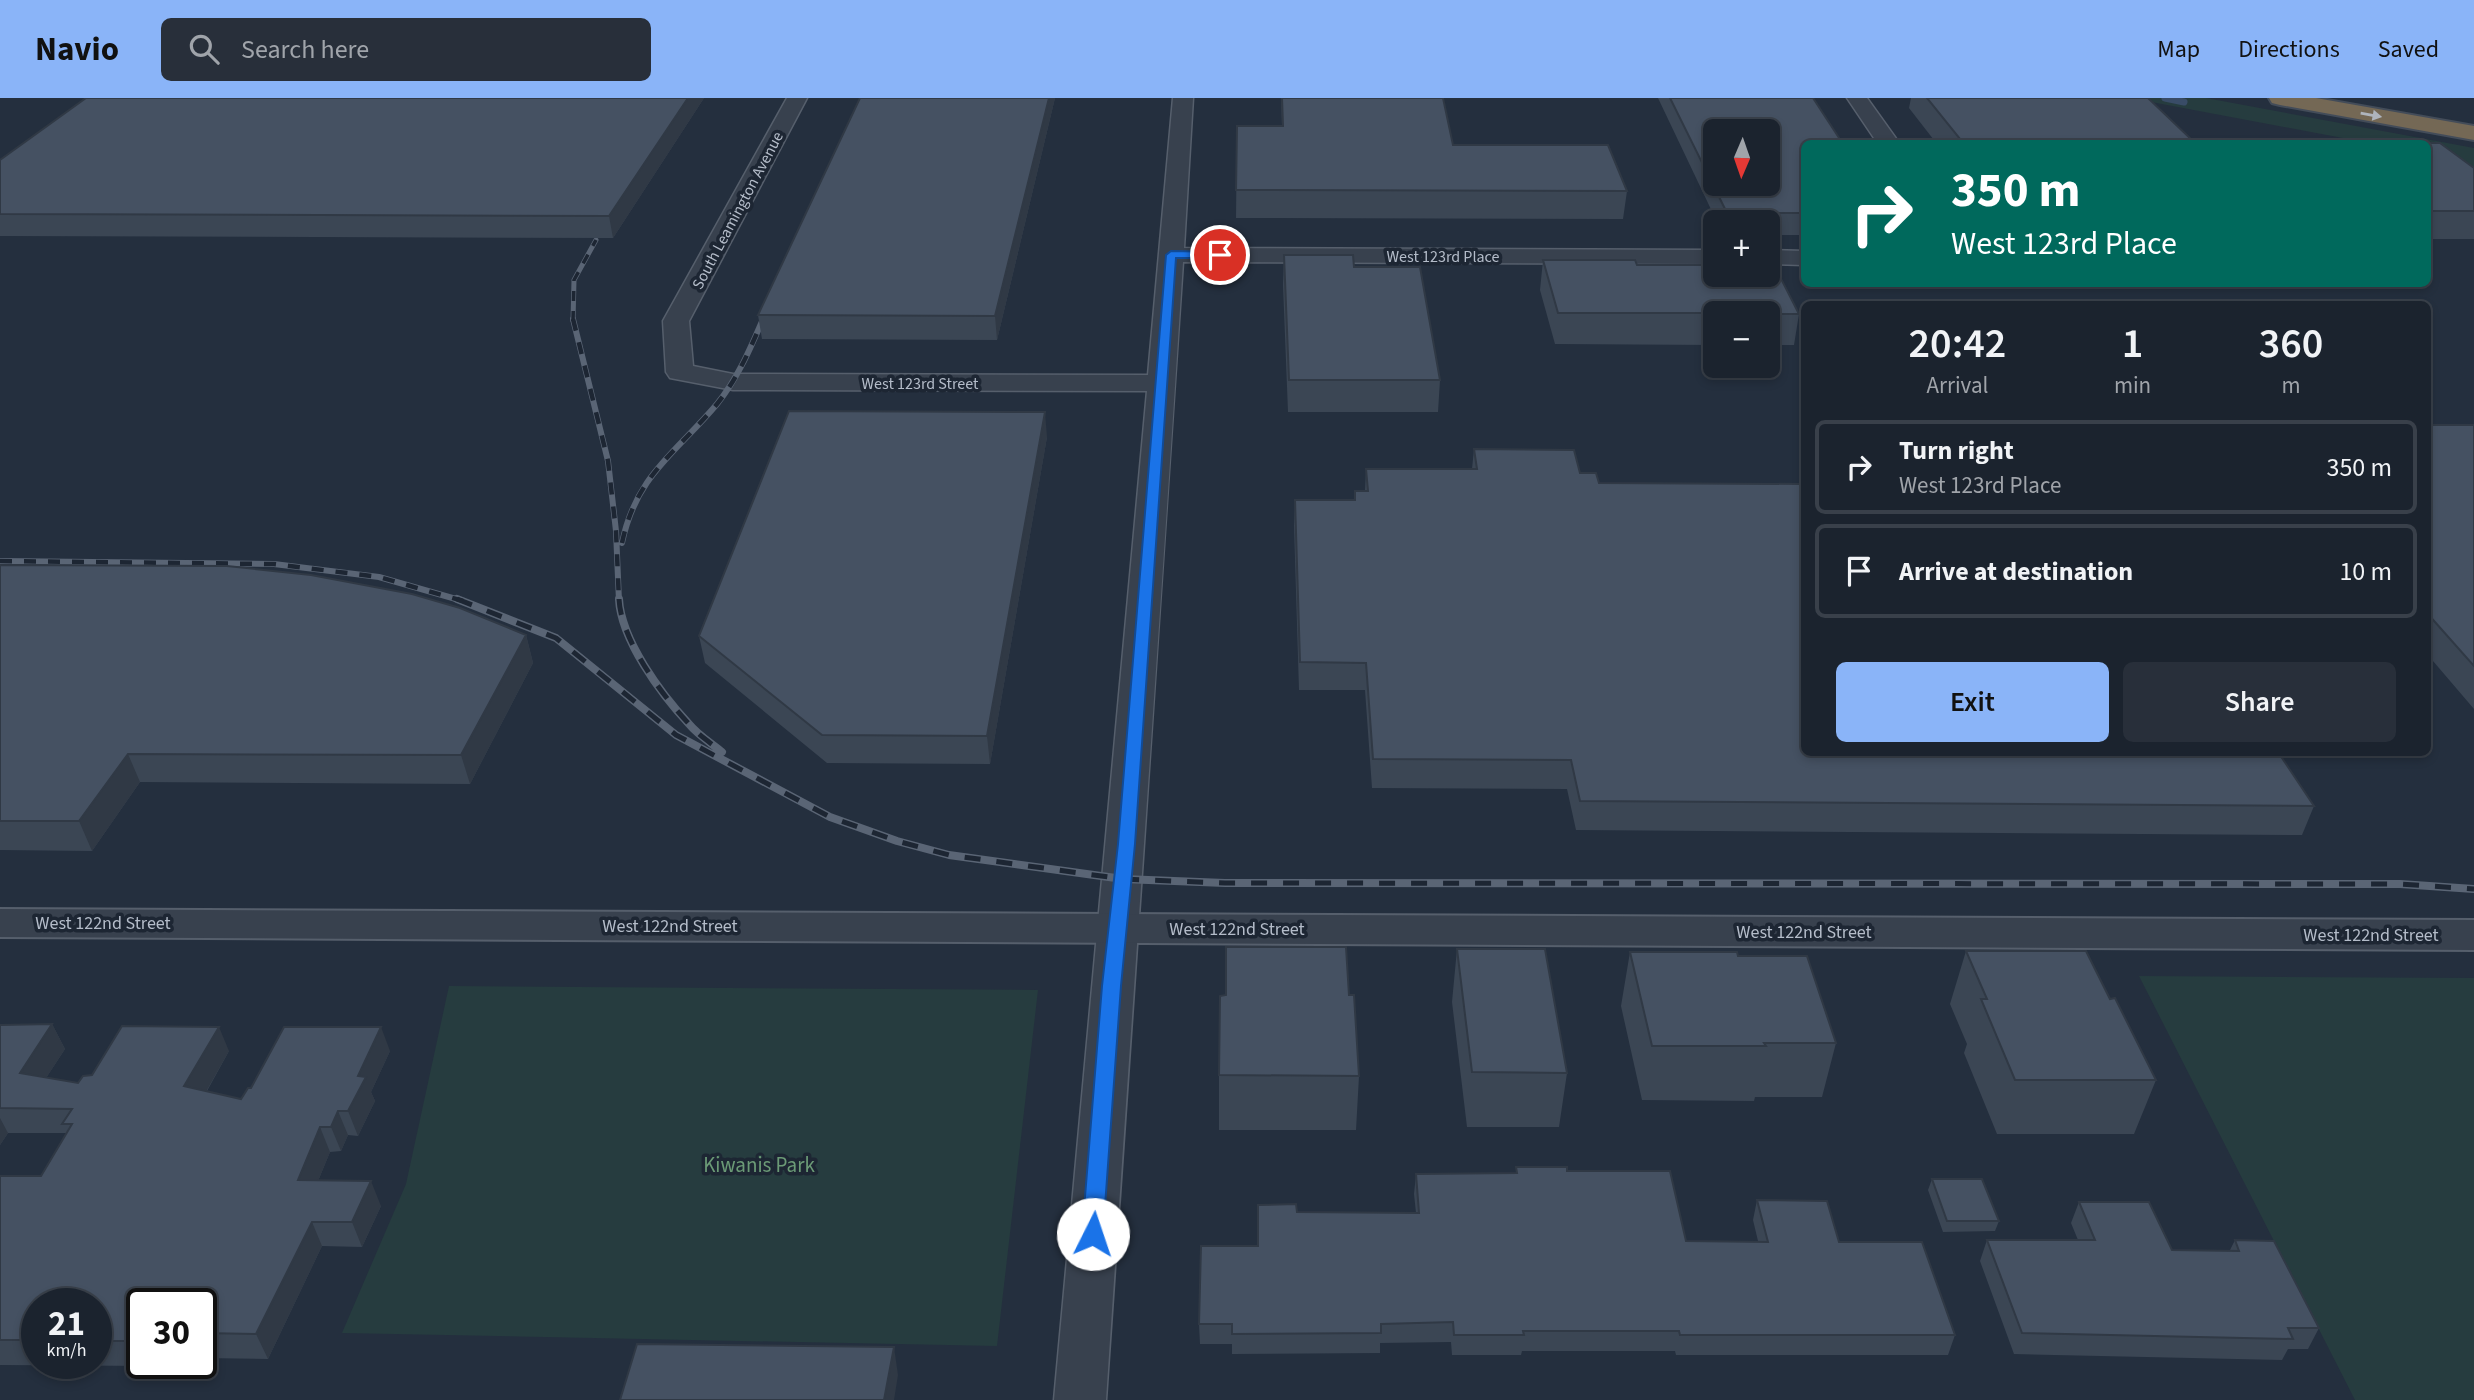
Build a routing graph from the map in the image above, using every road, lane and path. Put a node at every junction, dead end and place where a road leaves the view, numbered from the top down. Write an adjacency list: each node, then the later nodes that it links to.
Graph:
1 (797, 98): 11 (street, South Leamington Avenue)
2 (1183, 98): 7 (street)
3 (1857, 98): 6 (street)
4 (2280, 98): 5 (highway, one-way to 5)
5 (2474, 133)
6 (1886, 140)
7 (1171, 255): 8 (street, West 123rd Place); 12 (street)
8 (1703, 257)
9 (1780, 257): 10 (street)
10 (1801, 258)
11 (680, 372): 12 (street, West 123rd Street)
12 (1162, 383): 14 (street)
13 (0, 923): 14 (street, West 122nd Street)
14 (1118, 929): 15 (street, West 122nd Street); 16 (street)
15 (2474, 935)
16 (1080, 1400)

